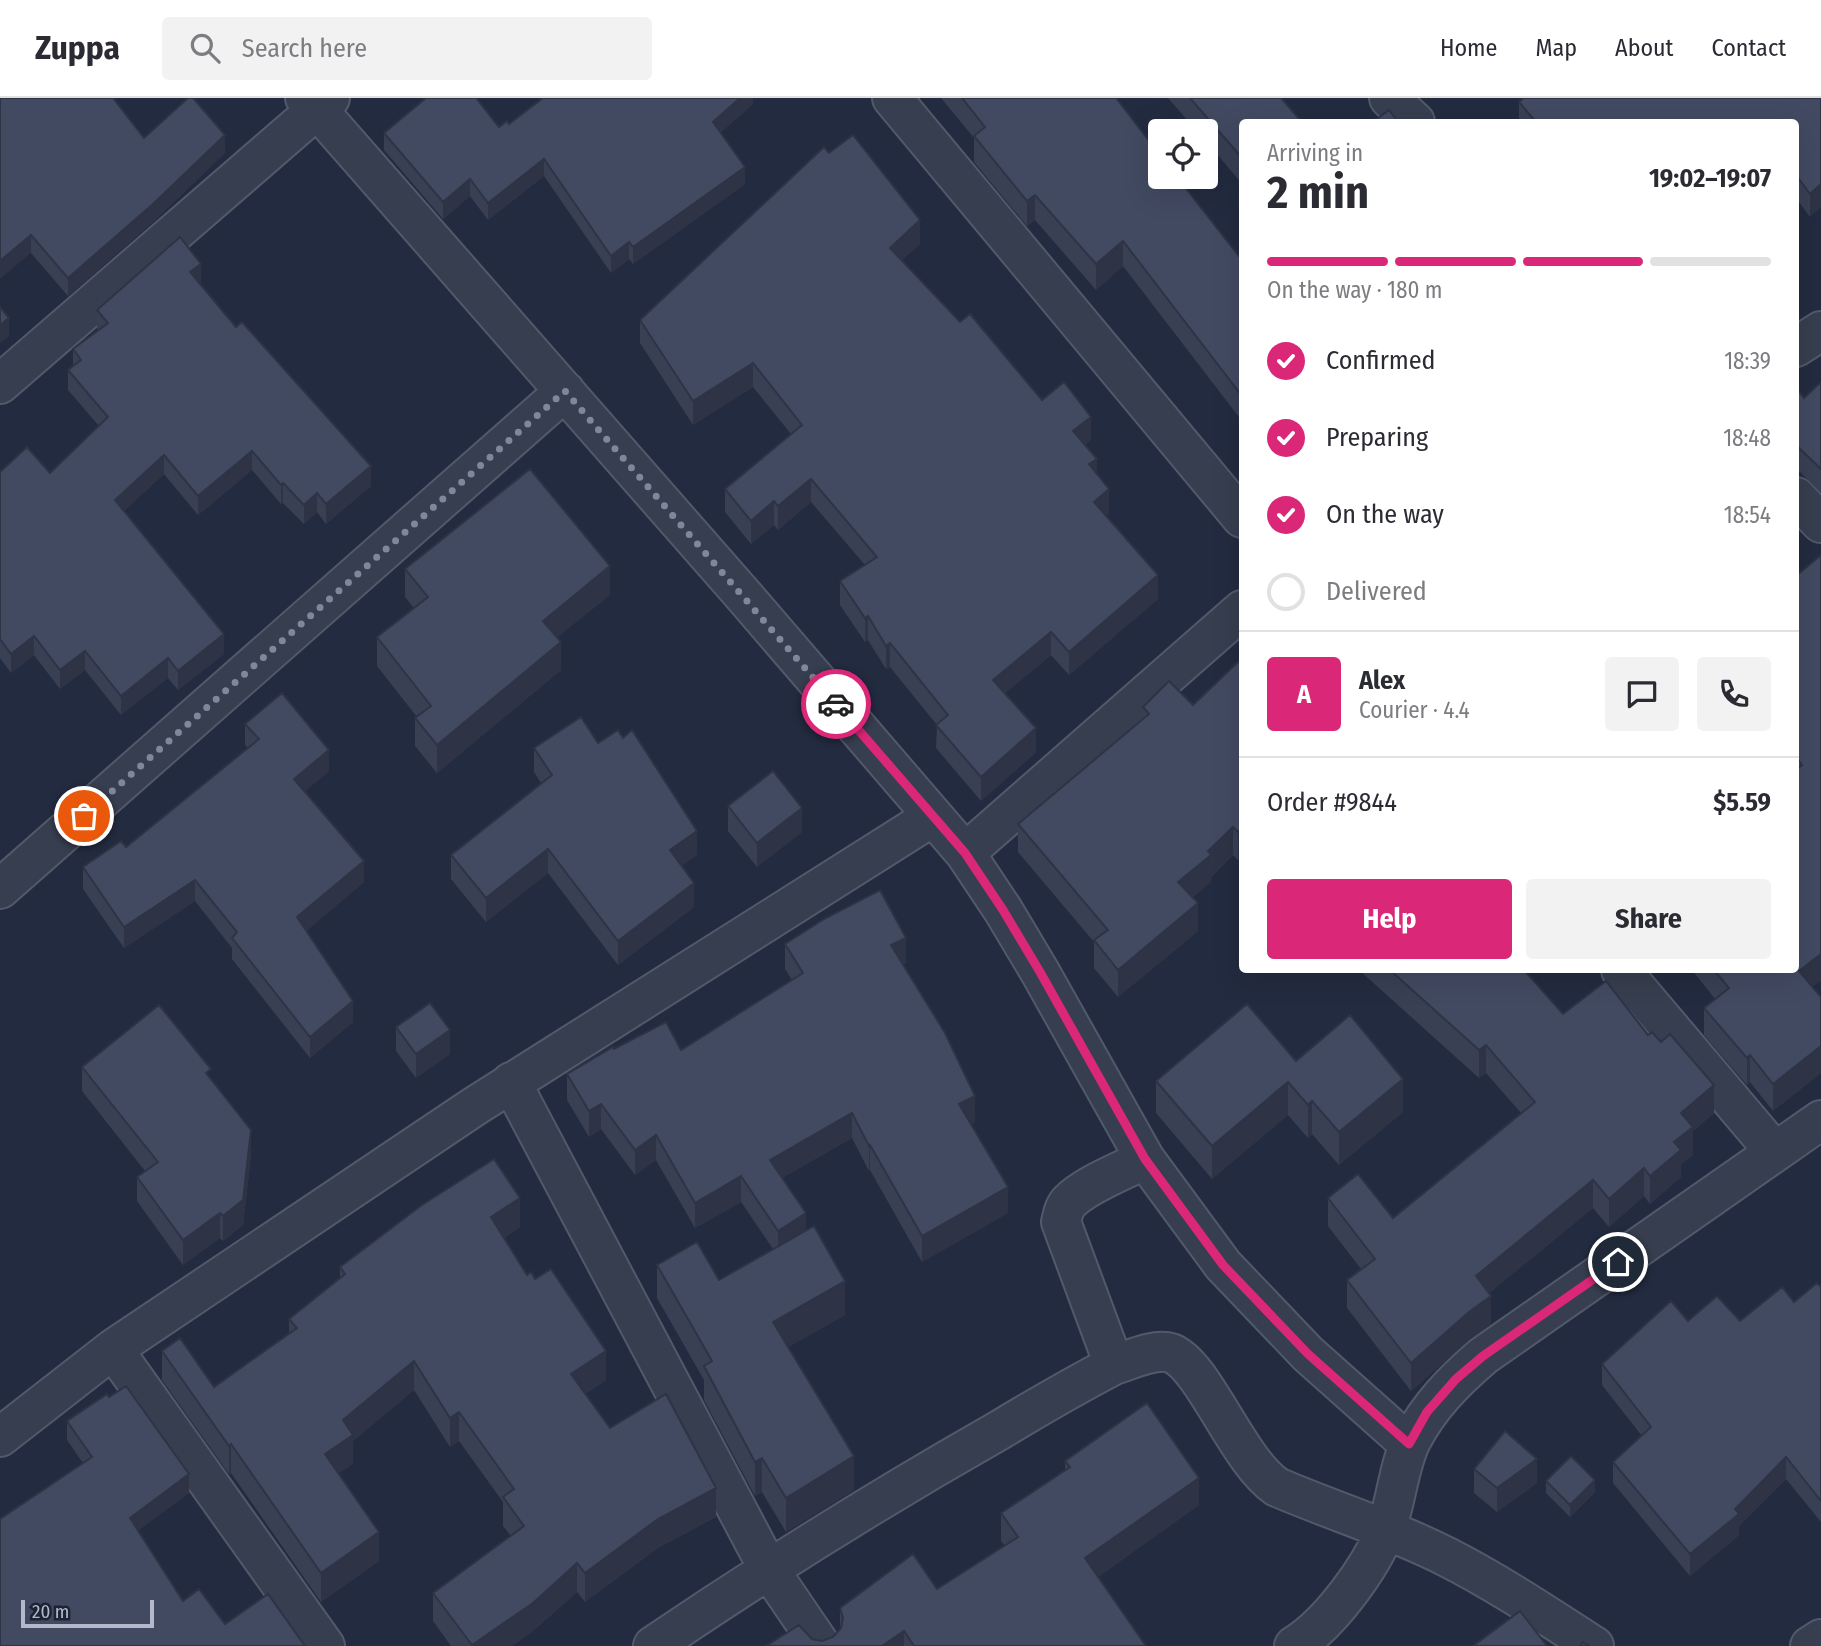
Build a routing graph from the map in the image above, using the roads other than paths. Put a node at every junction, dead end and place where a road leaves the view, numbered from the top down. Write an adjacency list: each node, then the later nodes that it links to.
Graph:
1 (892, 98): 10 (street)
2 (1389, 98): 4 (street)
3 (318, 102): 7 (street); 8 (street)
4 (1412, 119)
5 (1821, 331): 6 (street)
6 (1799, 345)
7 (0, 384)
8 (565, 391): 13 (street); 15 (street)
9 (1799, 500): 11 (street)
10 (1239, 514)
11 (1821, 523)
12 (1239, 613): 14 (street)
13 (932, 817): 14 (street); 17 (street)
14 (965, 853): 20 (street)
15 (0, 889)
16 (1624, 973): 19 (street)
17 (511, 1082): 21 (street); 26 (street)
18 (1821, 1120): 19 (street)
19 (1775, 1152): 24 (street)
20 (1145, 1159): 22 (street); 24 (street)
21 (113, 1349): 23 (street); 28 (street)
22 (1114, 1365): 25 (street); 26 (street)
23 (0, 1437)
24 (1409, 1444): 25 (street)
25 (1386, 1529): 31 (street); 32 (street)
26 (768, 1568): 29 (street); 30 (street)
27 (1821, 1639): 33 (street)
28 (325, 1646)
29 (653, 1646)
30 (821, 1646)
31 (1294, 1646)
32 (1594, 1646)
33 (1810, 1646)

